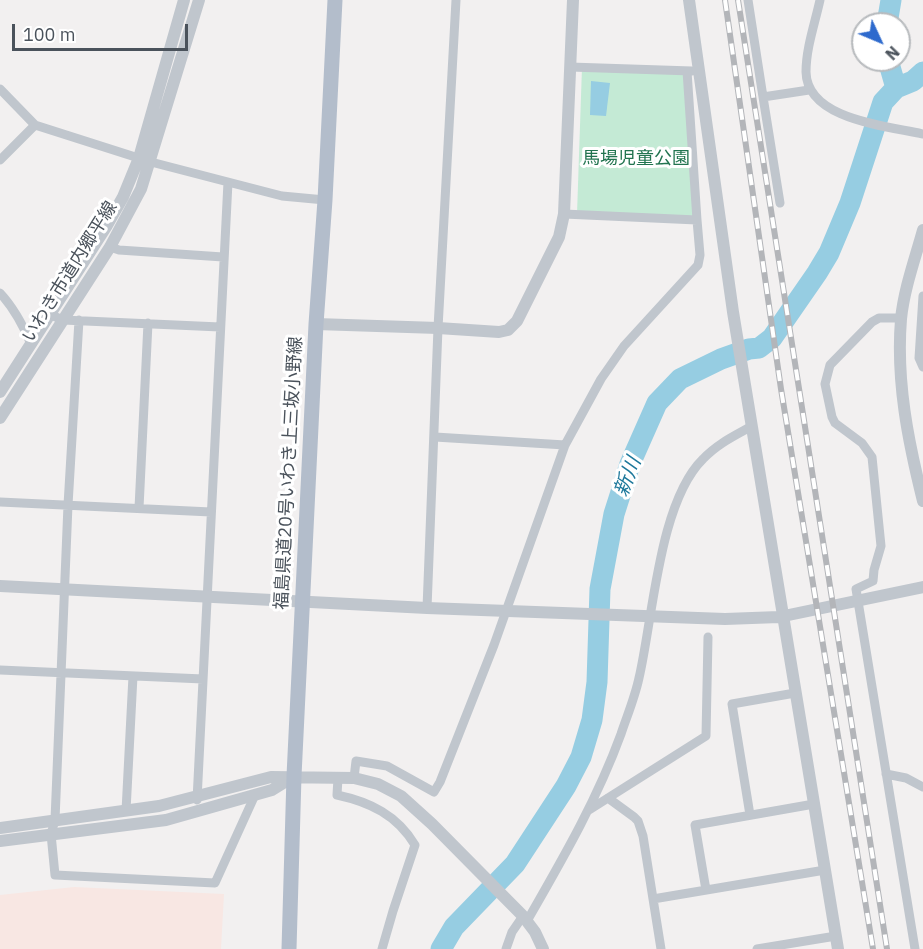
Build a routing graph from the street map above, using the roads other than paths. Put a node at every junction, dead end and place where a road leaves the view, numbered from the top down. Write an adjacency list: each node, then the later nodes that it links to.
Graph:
1 (184, 0): 17 (street, いわき市道内郷平線)
2 (199, 0): 17 (street, いわき市道内郷平線)
3 (335, 0): 19 (main road, 福島県道20号いわき上三坂小野線)
4 (456, 0): 36 (street)
5 (573, 0): 9 (street)
6 (689, 0): 10 (street)
7 (748, 0): 13 (street)
8 (820, 0): 12 (street)
9 (570, 67): 10 (street); 21 (street)
10 (692, 71): 22 (street); 41 (street)
11 (0, 89): 14 (street)
12 (809, 90): 13 (street); 15 (street)
13 (763, 97): 20 (street)
14 (35, 125): 16 (street); 17 (street)
15 (923, 134)
16 (0, 160)
17 (145, 160): 18 (street); 24 (street, いわき市道内郷平線); 29 (street, いわき市道内郷平線)
18 (228, 182): 19 (street); 26 (street)
19 (325, 200): 34 (main road, 福島県道20号いわき上三坂小野線)
20 (780, 203)
21 (564, 214): 22 (street); 36 (street)
22 (698, 220): 43 (street)
23 (923, 230): 25 (street)
24 (110, 248): 26 (street); 31 (street, いわき市道内郷平線)
25 (920, 253): 30 (street)
26 (223, 257): 35 (street)
27 (0, 294): 37 (street)
28 (923, 296): 38 (street)
29 (51, 315): 31 (street); 37 (street, いわき市道内郷平線)
30 (901, 318): 45 (street); 61 (street)
31 (63, 320): 32 (street); 40 (street, いわき市道内郷平線)
32 (79, 320): 33 (street); 46 (street)
33 (148, 323): 35 (street); 47 (street)
34 (316, 324): 36 (street); 53 (main road, 福島県道20号いわき上三坂小野線)
35 (220, 327): 48 (street)
36 (438, 328): 42 (street)
37 (31, 344): 39 (street, いわき市道内郷平線)
38 (923, 367)
39 (0, 392)
40 (0, 418)
41 (751, 420): 60 (street); 72 (street)
42 (435, 437): 43 (street); 54 (street)
43 (565, 445): 64 (street)
44 (0, 501): 46 (street)
45 (923, 501)
46 (68, 505): 47 (street); 51 (street)
47 (139, 508): 48 (street)
48 (210, 512): 52 (street)
49 (0, 586): 51 (street)
50 (919, 588): 54 (street)
51 (64, 589): 52 (street); 57 (street)
52 (207, 596): 53 (street); 59 (street)
53 (303, 602): 54 (street); 62 (main road, 福島県道20号いわき上三坂小野線)
54 (427, 608)
55 (708, 637): 68 (street)
56 (0, 670): 57 (street)
57 (62, 673): 58 (street); 74 (street)
58 (133, 676): 59 (street); 70 (street)
59 (203, 679): 67 (street)
60 (795, 693): 69 (street); 73 (street)
61 (886, 774): 65 (street); 90 (street)
62 (294, 776): 63 (street); 66 (street); 67 (street); 83 (main road, 福島県道20号いわき上三坂小野線)
63 (338, 778): 64 (street); 84 (street)
64 (354, 778): 81 (street)
65 (923, 787)
66 (255, 795): 71 (street); 76 (street)
67 (197, 796): 70 (street); 71 (street)
68 (608, 798): 72 (street); 80 (street)
69 (814, 804): 73 (street); 78 (street)
70 (126, 811): 74 (street)
71 (197, 812): 76 (street)
72 (587, 812): 81 (street)
73 (750, 815): 79 (street)
74 (55, 820): 75 (street); 76 (street)
75 (0, 828)
76 (51, 834): 77 (street)
77 (0, 841)
78 (825, 870): 79 (street); 82 (street)
79 (706, 890): 80 (street)
80 (653, 899): 87 (street)
81 (523, 915): 85 (street); 86 (street)
82 (836, 936): 88 (street); 89 (street)
83 (289, 949)
84 (382, 949)
85 (506, 949)
86 (543, 949)
87 (661, 949)
88 (757, 949)
89 (838, 949)
90 (915, 949)

